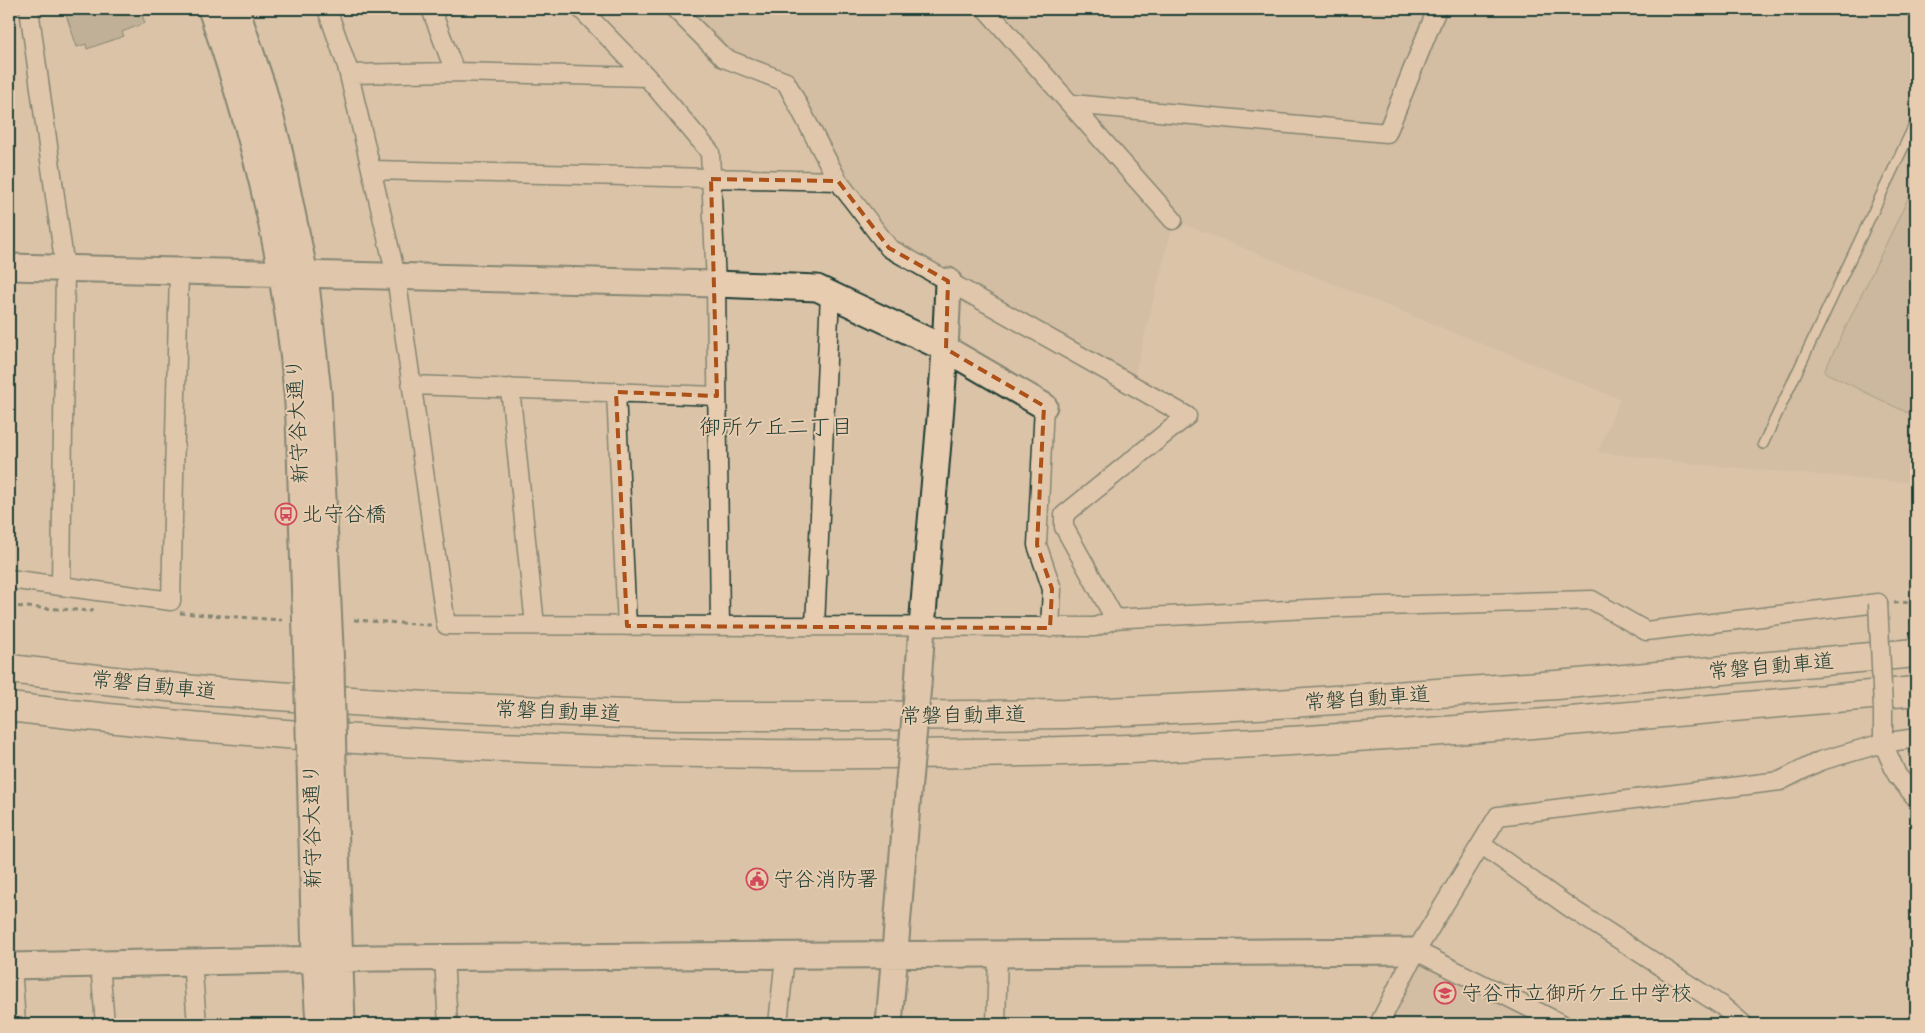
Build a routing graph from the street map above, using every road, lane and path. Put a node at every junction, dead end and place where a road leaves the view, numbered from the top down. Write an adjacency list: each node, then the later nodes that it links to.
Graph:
1 (28, 9): 20 (street)
2 (211, 9): 22 (street, 新守谷大通り)
3 (236, 9): 22 (street, 新守谷大通り)
4 (327, 9): 11 (street)
5 (431, 9): 10 (street)
6 (581, 9): 12 (street)
7 (675, 9): 17 (street)
8 (986, 9): 13 (street)
9 (1437, 9): 13 (street)
10 (454, 72): 11 (street); 12 (street)
11 (349, 74): 15 (street)
12 (647, 77): 16 (street)
13 (1072, 104): 18 (street)
14 (1916, 121): 33 (lane)
15 (372, 170): 16 (street); 23 (street)
16 (712, 179): 17 (street); 25 (street)
17 (838, 181): 24 (street)
18 (1173, 220)
19 (9, 267): 20 (street)
20 (64, 268): 21 (street); 35 (street)
21 (179, 272): 22 (street); 36 (street)
22 (294, 274): 23 (street); 66 (street, 新守谷大通り, bridge)
23 (396, 276): 25 (street); 28 (street)
24 (948, 281): 27 (street); 41 (street)
25 (716, 284): 26 (street); 31 (street)
26 (830, 294): 27 (street); 48 (street)
27 (946, 350): 32 (street); 49 (street)
28 (412, 385): 29 (street); 44 (street)
29 (510, 388): 30 (street); 45 (street)
30 (616, 392): 31 (street); 46 (street)
31 (717, 396): 47 (street)
32 (1044, 406): 50 (street)
33 (1763, 444)
34 (9, 579): 35 (street)
35 (61, 586): 36 (street)
36 (170, 601): 42 (path)
37 (1916, 602): 39 (path)
38 (94, 603): 40 (path)
39 (1878, 604): 41 (street); 58 (street, bridge)
40 (9, 606)
41 (1115, 619): 50 (street)
42 (282, 620)
43 (354, 620): 44 (path)
44 (446, 625): 45 (street)
45 (535, 625): 46 (street)
46 (627, 626): 47 (street)
47 (720, 626): 48 (street)
48 (815, 626): 49 (street)
49 (921, 626): 50 (street); 64 (street, bridge)
50 (1050, 628)
51 (1916, 653): 52 (highway, 常磐自動車道)
52 (9, 669)
53 (1916, 691): 56 (highway, 常磐自動車道)
54 (9, 707): 56 (highway, 常磐自動車道)
55 (9, 725): 56 (highway)
56 (206, 728)
57 (1916, 738): 58 (street)
58 (1883, 743): 59 (street); 60 (street)
59 (1916, 798)
60 (1482, 845): 61 (street); 81 (street)
61 (1416, 951): 62 (street); 79 (street); 80 (street)
62 (998, 954): 64 (street); 78 (street)
63 (784, 956): 64 (street); 65 (street); 76 (street)
64 (894, 956): 77 (street)
65 (444, 958): 66 (street); 75 (street)
66 (327, 959): 67 (street); 73 (street, 新守谷大通り); 74 (street, 新守谷大通り)
67 (192, 961): 68 (street); 72 (street)
68 (100, 964): 69 (street); 71 (street)
69 (10, 966): 70 (street)
70 (16, 1024)
71 (105, 1024)
72 (197, 1024)
73 (319, 1024)
74 (342, 1024)
75 (448, 1024)
76 (778, 1024)
77 (889, 1024)
78 (996, 1024)
79 (1379, 1024)
80 (1562, 1024)
81 (1743, 1024)

